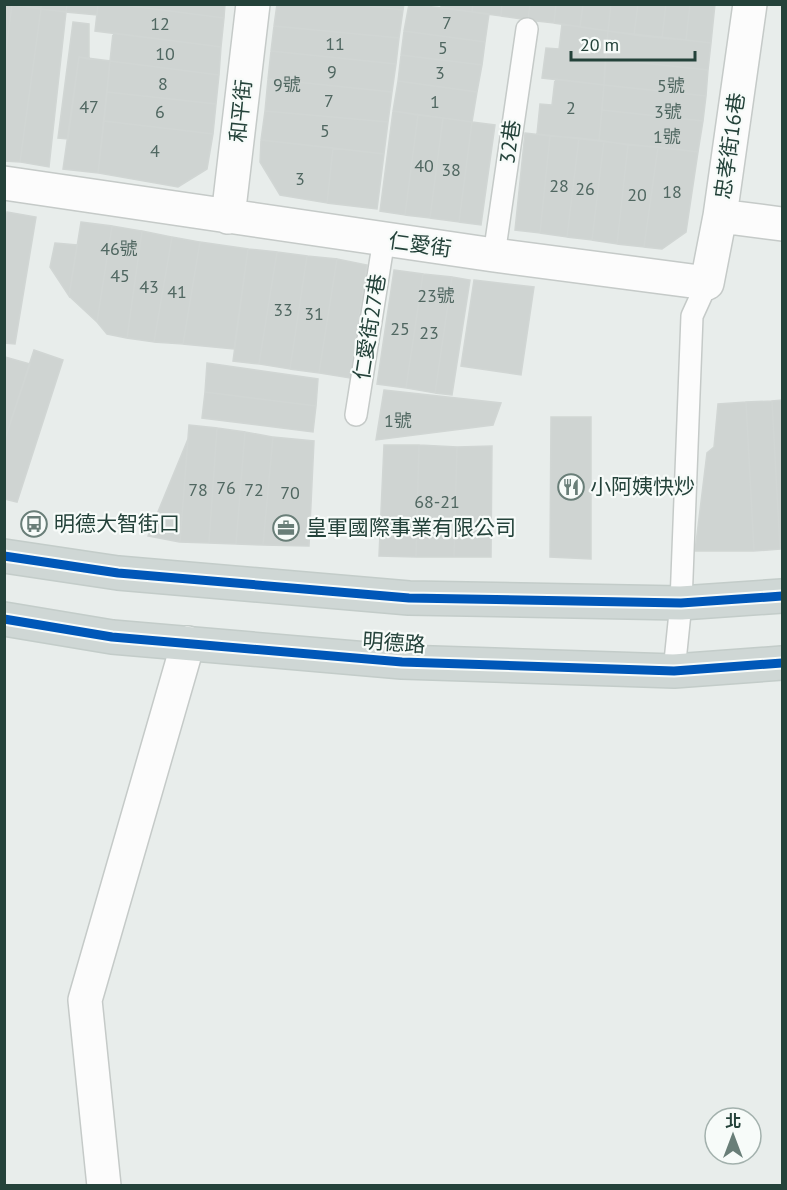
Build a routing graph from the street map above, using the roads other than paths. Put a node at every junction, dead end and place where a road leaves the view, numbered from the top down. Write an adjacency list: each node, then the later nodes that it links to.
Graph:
1 (253, 4): 6 (street, 和平街)
2 (750, 4): 5 (street, 忠孝街16巷)
3 (527, 29): 9 (lane, 32巷)
4 (4, 183): 6 (street, 仁愛街)
5 (720, 216): 7 (street); 10 (street)
6 (228, 217): 8 (street, 仁愛街)
7 (783, 224)
8 (384, 239): 9 (street, 仁愛街); 11 (lane, 仁愛街27巷)
9 (494, 255): 10 (street, 仁愛街)
10 (706, 283): 14 (lane)
11 (356, 415)
12 (4, 556): 14 (main road)
13 (783, 596): 14 (main road)
14 (681, 603): 18 (lane)
15 (4, 619): 16 (main road, 明德路)
16 (188, 643): 18 (main road, 明德路); 19 (street)
17 (783, 663): 18 (main road, 明德路)
18 (674, 671)
19 (104, 1185)

